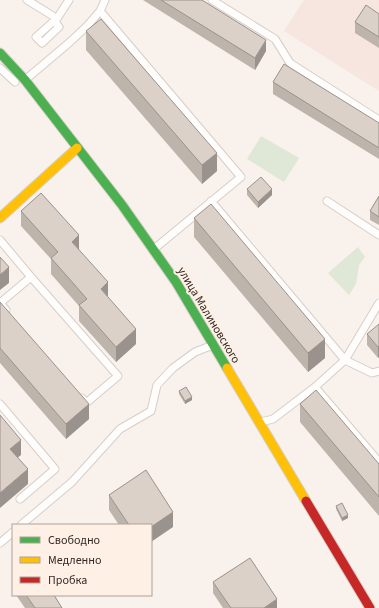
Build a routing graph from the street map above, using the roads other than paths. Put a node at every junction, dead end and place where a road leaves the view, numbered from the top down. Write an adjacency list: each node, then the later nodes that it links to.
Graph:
1 (27, 0): 2 (lane)
2 (69, 0)
3 (105, 0): 5 (lane)
4 (212, 0): 10 (lane)
5 (100, 11): 8 (lane); 12 (lane)
6 (0, 53): 8 (street, улица Малиновского)
7 (0, 68): 9 (lane)
8 (25, 80): 9 (street, улица Малиновского)
9 (51, 114): 11 (street, улица Малиновского)
10 (379, 120)
11 (77, 148): 14 (street); 17 (street, улица Малиновского)
12 (211, 201): 17 (lane); 22 (lane)
13 (327, 201): 15 (lane)
14 (0, 218)
15 (379, 235)
16 (0, 240): 18 (lane)
17 (154, 249): 21 (street, улица Малиновского)
18 (31, 277): 20 (lane); 25 (lane)
19 (379, 303): 22 (lane)
20 (10, 315)
21 (214, 345): 27 (street, улица Малиновского); 30 (lane)
22 (345, 360): 23 (lane); 24 (lane)
23 (379, 371)
24 (315, 387): 27 (lane); 28 (lane)
25 (76, 391)
26 (0, 404): 29 (lane)
27 (260, 422): 33 (street, улица Малиновского)
28 (379, 462)
29 (20, 499)
30 (22, 524)
31 (12, 533): 32 (lane)
32 (0, 543)
33 (370, 608)

